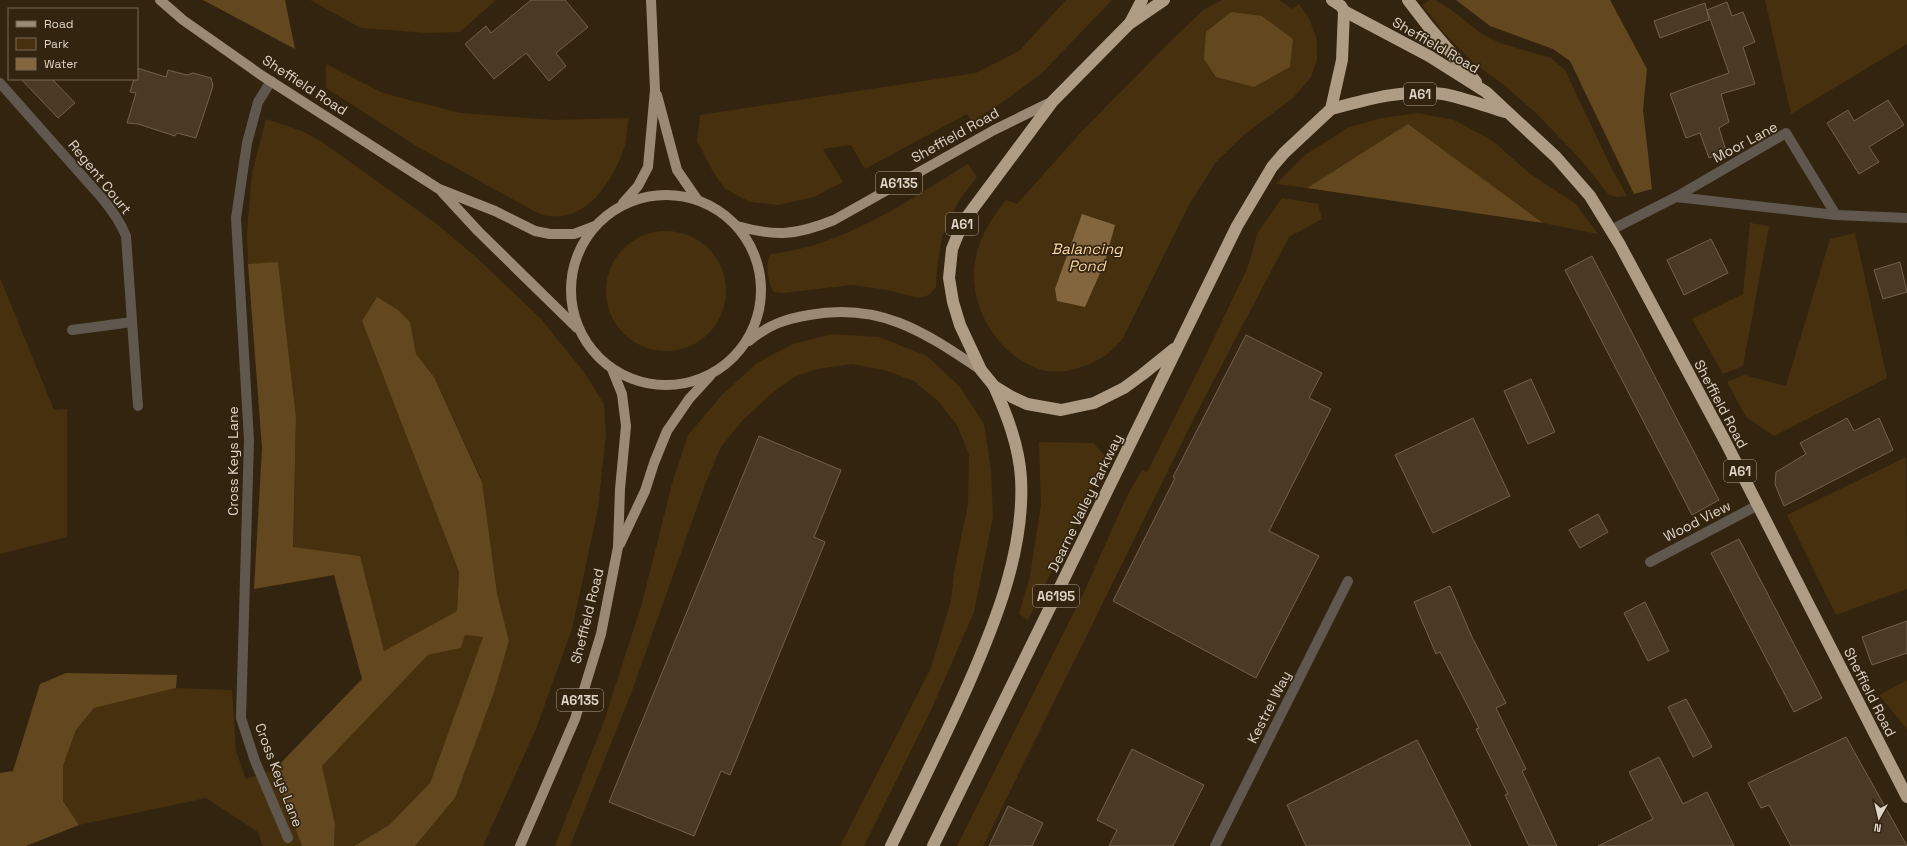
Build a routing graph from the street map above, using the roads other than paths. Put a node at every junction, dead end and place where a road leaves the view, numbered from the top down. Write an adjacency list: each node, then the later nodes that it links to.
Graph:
1 (160, 0): 8 (main road, Sheffield Road)
2 (651, 0): 10 (main road)
3 (1142, 0): 7 (highway, A61)
4 (1164, 0): 7 (highway, A61)
5 (1408, 0): 11 (highway)
6 (1339, 4): 11 (highway, Sheffield Road / A61); 13 (highway, A61)
7 (1129, 24): 12 (highway, A61)
8 (271, 81): 15 (main road, Sheffield Road); 39 (street, Cross Keys Lane)
9 (0, 83): 24 (street, Regent Court)
10 (655, 90): 17 (main road); 18 (main road)
11 (1486, 92): 14 (highway, Sheffield Road / A61)
12 (1053, 101): 22 (main road, Sheffield Road / A6135); 30 (highway, A61)
13 (1330, 109): 14 (highway, Sheffield Road / A61); 28 (highway, A61)
14 (1508, 113): 23 (highway, Sheffield Road / A61)
15 (439, 189): 21 (main road, Sheffield Road); 26 (main road, Sheffield Road)
16 (1676, 197): 19 (street); 19 (street, Moor Lane); 23 (street, Moor Lane)
17 (697, 199): 18 (main road); 22 (main road)
18 (622, 205): 21 (main road)
19 (1836, 215): 20 (street)
20 (1907, 218)
21 (595, 226): 26 (main road)
22 (737, 226): 27 (main road)
23 (1611, 230): 34 (highway, Sheffield Road / A61)
24 (132, 322): 25 (street); 33 (street, Regent Court)
25 (72, 330)
26 (580, 331): 29 (main road)
27 (744, 344): 30 (main road); 31 (main road)
28 (1178, 345): 32 (highway, A61); 42 (highway, Dearne Valley Parkway / A6195)
29 (612, 369): 31 (main road); 35 (main road, Sheffield Road / A6135)
30 (981, 370): 32 (highway, A61)
31 (712, 373): 35 (main road, Sheffield Road / A6135)
32 (994, 386): 41 (highway)
33 (138, 406)
34 (1758, 505): 36 (street, Wood View); 38 (highway, Sheffield Road / A61)
35 (618, 547): 40 (main road, Sheffield Road / A6135)
36 (1650, 562)
37 (1348, 581): 43 (street, Kestrel Way)
38 (1907, 797)
39 (288, 838)
40 (520, 846)
41 (891, 846)
42 (932, 846)
43 (1215, 846)

